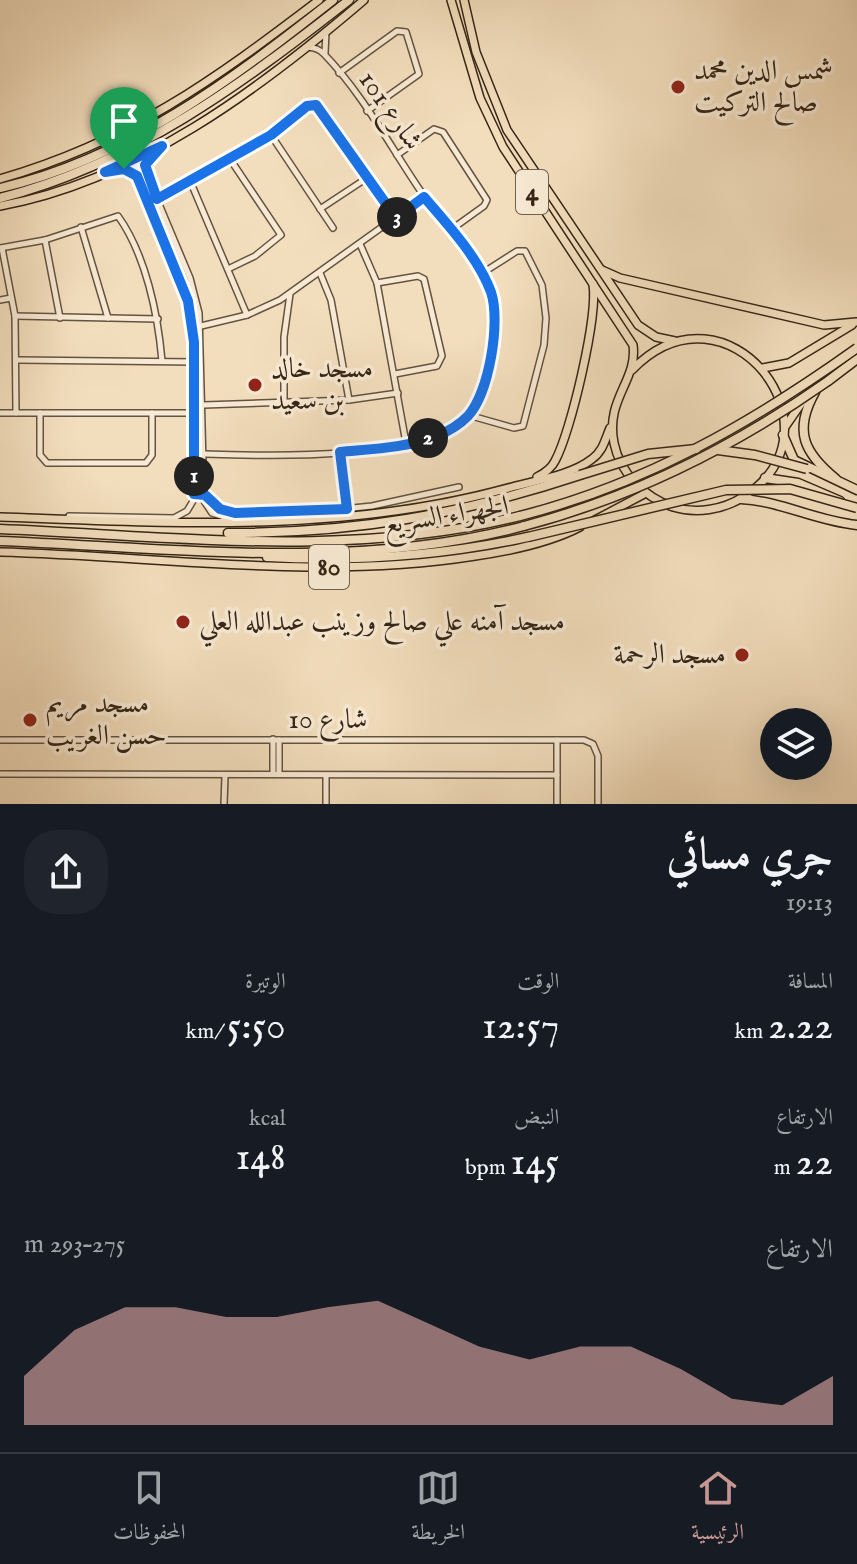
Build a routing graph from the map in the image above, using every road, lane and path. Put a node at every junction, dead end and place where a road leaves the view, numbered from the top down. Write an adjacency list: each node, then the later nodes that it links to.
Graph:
1 (333, 0): 7 (highway)
2 (349, 0): 7 (highway)
3 (364, 0): 8 (main road)
4 (371, 0): 8 (main road)
5 (464, 0): 37 (main road, 4)
6 (451, 1): 41 (main road, 4)
7 (324, 7): 22 (main road); 24 (highway); 26 (highway)
8 (350, 12): 9 (main road)
9 (328, 30): 10 (main road); 11 (street, شارع 101)
10 (305, 48): 11 (street, شارع 101); 15 (main road)
11 (327, 58): 12 (street, شارع 101)
12 (339, 73): 13 (street, شارع 101); 13 (street)
13 (367, 111): 16 (street, شارع 101)
14 (271, 135): 17 (street); 21 (street); 29 (street)
15 (162, 146): 18 (main road); 19 (street)
16 (397, 155): 25 (street, شارع 101); 33 (street)
17 (230, 159): 23 (street); 38 (street)
18 (105, 172): 20 (street); 28 (main road)
19 (146, 173): 20 (street); 27 (street)
20 (138, 178): 44 (street)
21 (367, 178): 29 (street); 30 (street)
22 (0, 179)
23 (191, 183): 27 (street); 38 (street)
24 (0, 188)
25 (424, 197): 30 (street); 33 (street, شارع 101)
26 (0, 198)
27 (157, 199): 43 (street)
28 (0, 206)
29 (320, 209): 32 (street)
30 (396, 218): 35 (street)
31 (81, 227): 34 (street); 55 (street); 56 (street)
32 (333, 228)
33 (452, 229): 40 (street, شارع 101)
34 (45, 240): 36 (street); 54 (street)
35 (360, 244): 39 (street); 42 (street)
36 (1, 248): 47 (street)
37 (598, 268): 46 (main road, 4); 57 (main road)
38 (228, 269): 52 (street)
39 (320, 273): 45 (street); 70 (street)
40 (480, 274): 78 (street, شارع 101); 78 (street)
41 (593, 282): 51 (main road, 4); 87 (main road)
42 (377, 283): 67 (street); 67 (street)
43 (193, 288): 44 (street); 49 (street)
44 (185, 290): 50 (street)
45 (290, 293): 52 (street); 71 (street)
46 (617, 294): 51 (main road); 59 (main road, 4)
47 (11, 298): 48 (street); 53 (street)
48 (0, 300)
49 (196, 300): 50 (street); 58 (street)
50 (188, 301): 64 (street)
51 (606, 301): 66 (main road, 4)
52 (247, 315): 58 (street)
53 (15, 316): 54 (street); 61 (street)
54 (60, 318): 55 (street)
55 (108, 318): 56 (street)
56 (158, 319): 62 (street)
57 (857, 322): 65 (main road)
58 (201, 326): 72 (street)
59 (677, 342): 65 (main road, 80); 66 (main road, 80)
60 (857, 348): 102 (highway, الجهراء السريع / 80, bridge)
61 (18, 360): 62 (street); 74 (street)
62 (162, 361): 64 (street)
63 (857, 361): 68 (main road, الجهراء السريع); 104 (highway, الجهراء السريع / 80, bridge)
64 (194, 362): 77 (street)
65 (763, 368): 80 (main road)
66 (632, 370): 79 (main road, 80)
67 (395, 374): 69 (street)
68 (815, 392): 80 (main road, الجهراء السريع); 86 (highway)
69 (398, 393): 70 (street); 81 (street)
70 (349, 400): 71 (street)
71 (284, 404): 72 (street)
72 (204, 405): 83 (street)
73 (0, 413): 74 (street)
74 (16, 413): 75 (street)
75 (40, 413): 76 (street); 76 (street)
76 (152, 413): 77 (street)
77 (194, 413): 92 (street)
78 (468, 415): 81 (street)
79 (612, 422): 87 (main road, الجهراء السريع / 80); 91 (main road, 80)
80 (784, 432): 84 (highway); 85 (main road, 80)
81 (406, 443): 82 (street)
82 (340, 452): 83 (street); 95 (street)
83 (203, 454): 93 (street)
84 (807, 468): 86 (highway); 88 (highway); 90 (highway); 102 (highway, bridge)
85 (765, 478): 88 (highway); 94 (main road, 80)
86 (836, 479): 90 (highway)
87 (526, 483): 99 (main road, الجهراء السريع / 80)
88 (798, 483): 96 (highway)
89 (459, 487): 95 (street)
90 (857, 492)
91 (646, 493): 94 (main road, 80); 105 (main road, الجهراء السريع / 80)
92 (194, 494): 93 (street); 98 (street)
93 (203, 495): 95 (street); 99 (street)
94 (741, 499): 100 (highway)
95 (347, 509)
96 (857, 509): 104 (highway, bridge)
97 (0, 517): 98 (main road, الجهراء السريع / 80)
98 (12, 518): 99 (main road, الجهراء السريع / 80)
99 (250, 524)
100 (857, 525)
101 (0, 527): 102 (highway, الجهراء السريع / 80)
102 (117, 533)
103 (0, 541): 104 (highway, الجهراء السريع / 80)
104 (235, 551)
105 (0, 552)
106 (0, 740): 107 (street, شارع 10)
107 (276, 740): 108 (street, شارع 10); 110 (street)
108 (557, 740): 111 (street); 117 (street, شارع 10)
109 (0, 774): 112 (street)
110 (276, 774): 112 (street); 113 (street)
111 (557, 775): 113 (street); 116 (street)
112 (225, 776): 114 (street)
113 (326, 777): 115 (street)
114 (224, 804)
115 (326, 804)
116 (557, 804)
117 (598, 804)

